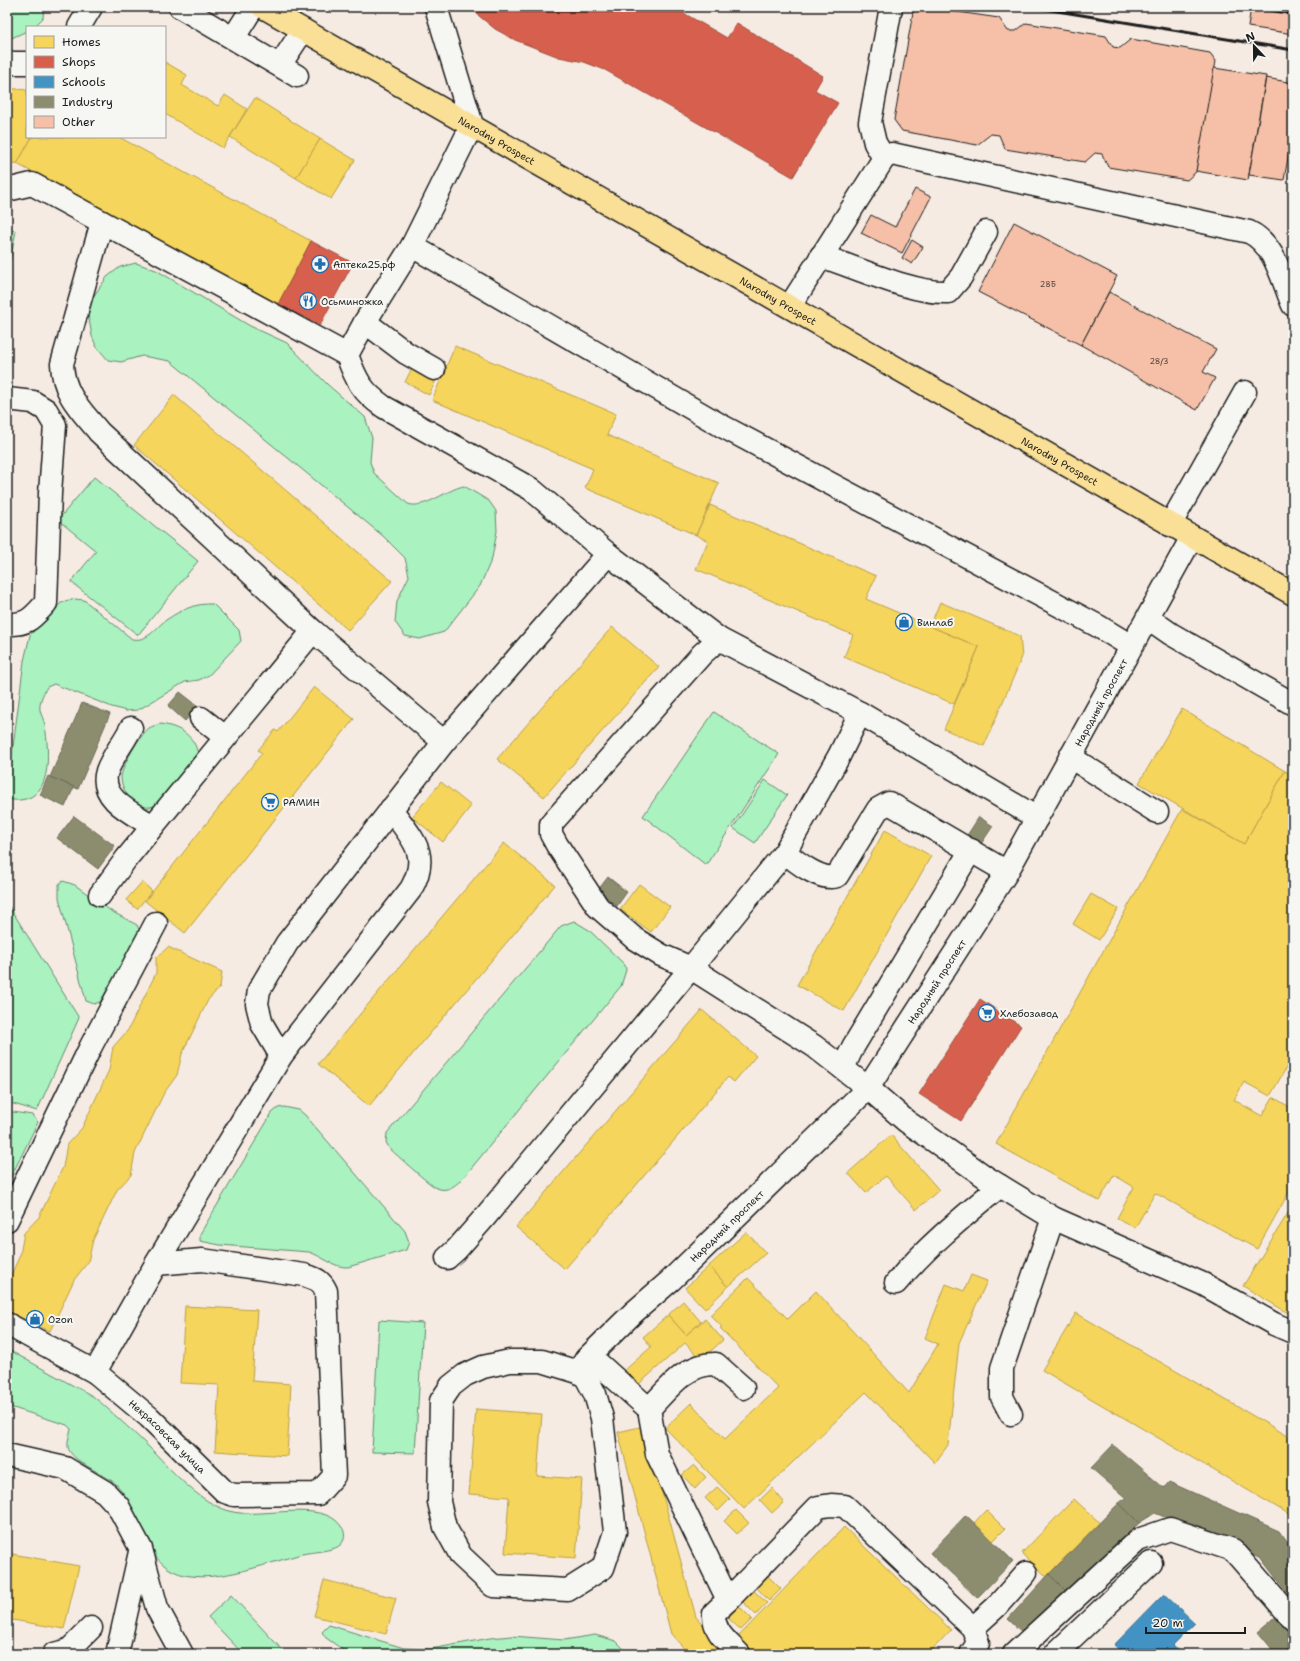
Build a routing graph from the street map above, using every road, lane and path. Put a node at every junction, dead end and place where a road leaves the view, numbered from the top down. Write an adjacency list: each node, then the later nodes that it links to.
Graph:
1 (91, 7): 7 (street)
2 (180, 7): 9 (street)
3 (253, 7): 9 (street)
4 (263, 7): 8 (main road, Narodny Prospect)
5 (436, 7): 12 (street)
6 (891, 7): 13 (street)
7 (79, 26)
8 (303, 30): 9 (street); 12 (main road, Narodny Prospect)
9 (234, 37)
10 (7, 63): 11 (street)
11 (26, 63)
12 (472, 125): 17 (street); 20 (main road, Narodny Prospect)
13 (884, 158): 18 (street); 19 (street)
14 (7, 190): 15 (street)
15 (102, 222): 22 (street); 26 (street)
16 (986, 232): 18 (street)
17 (412, 246): 21 (street); 36 (street)
18 (821, 256): 20 (street)
19 (1293, 304)
20 (790, 306): 28 (main road, Narodny Prospect)
21 (365, 322): 22 (street); 23 (street)
22 (347, 356): 30 (street)
23 (434, 369)
24 (1245, 392): 28 (street)
25 (7, 399): 27 (street)
26 (84, 414): 27 (street); 34 (street)
27 (55, 425): 33 (street)
28 (1170, 525): 29 (main road, Narodny Prospect)
29 (1192, 537): 31 (main road, Narodny Prospect); 32 (street, Народный проспект)
30 (608, 554): 35 (street); 42 (street)
31 (1293, 594)
32 (1148, 618): 36 (street, Народный проспект); 37 (street)
33 (7, 624)
34 (313, 631): 41 (street); 42 (street)
35 (719, 639): 38 (street); 53 (street)
36 (1131, 646): 43 (street, Народный проспект)
37 (1293, 704)
38 (860, 713): 46 (street); 49 (street)
39 (201, 718): 41 (street)
40 (131, 728): 47 (street)
41 (225, 737): 47 (street)
42 (444, 742): 44 (street)
43 (1070, 757): 45 (street); 46 (street, Народный проспект)
44 (391, 809): 54 (street); 54 (street)
45 (1157, 812)
46 (1037, 818): 50 (street, Народный проспект)
47 (153, 826): 51 (street)
48 (971, 850): 49 (street); 50 (street); 55 (street)
49 (785, 852): 53 (street)
50 (1007, 872): 56 (street, Народный проспект)
51 (100, 896)
52 (156, 923): 59 (street)
53 (692, 968): 55 (street); 60 (street)
54 (281, 1056): 61 (street)
55 (843, 1068): 56 (street)
56 (868, 1088): 57 (street); 65 (street, Народный проспект)
57 (1000, 1186): 58 (street); 62 (street)
58 (1053, 1218): 64 (street); 69 (street)
59 (7, 1220)
60 (447, 1258)
61 (156, 1264): 66 (street); 66 (street, Некрасовская улица)
62 (896, 1283)
63 (7, 1324): 66 (street, Некрасовская улица)
64 (1293, 1332)
65 (584, 1364): 65 (street); 68 (street)
66 (95, 1372)
67 (743, 1388): 68 (street)
68 (649, 1409): 74 (street)
69 (1011, 1414)
70 (7, 1455): 71 (street)
71 (141, 1549): 79 (street); 80 (street)
72 (1151, 1563): 84 (street)
73 (1026, 1573): 77 (street)
74 (728, 1600): 77 (street); 81 (street)
75 (1293, 1618): 83 (street)
76 (91, 1628): 78 (street)
77 (974, 1628): 82 (street)
78 (54, 1654)
79 (117, 1654)
80 (182, 1654)
81 (740, 1654)
82 (972, 1654)
83 (1014, 1654)
84 (1055, 1654)

